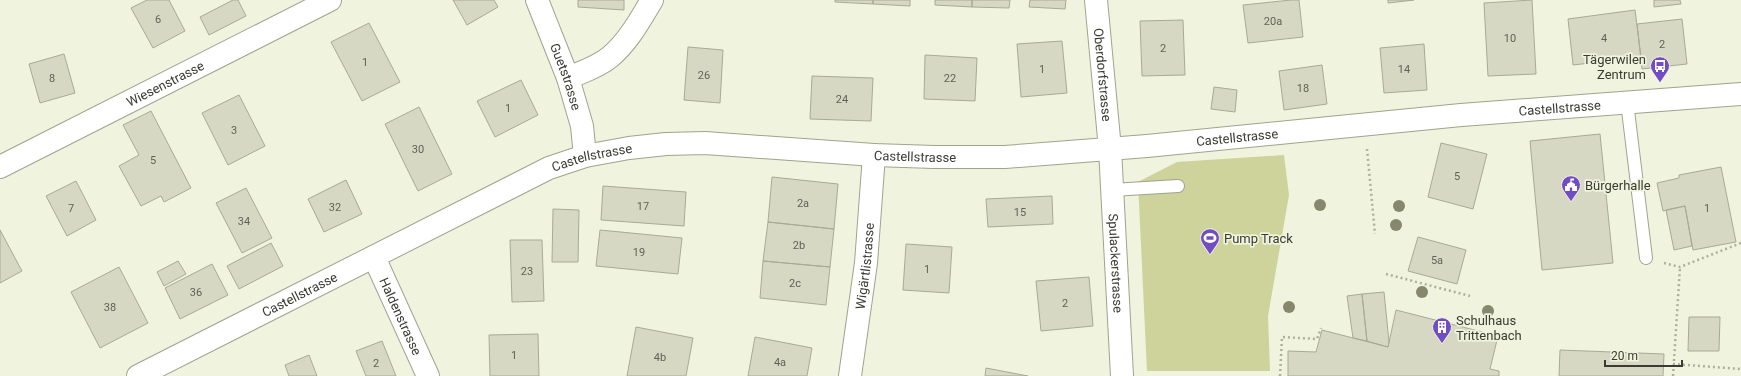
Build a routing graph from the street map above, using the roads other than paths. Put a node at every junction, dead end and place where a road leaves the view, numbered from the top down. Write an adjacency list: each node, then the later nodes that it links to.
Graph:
1 (330, 0): 11 (street, Wiesenstrasse)
2 (537, 0): 5 (street, Guetstrasse)
3 (652, 0): 5 (street)
4 (1096, 0): 8 (street, Oberdorfstrasse)
5 (568, 78): 10 (street, Guetstrasse)
6 (1741, 94): 7 (street, Castellstrasse)
7 (1627, 102): 8 (street, Castellstrasse); 15 (lane)
8 (1110, 149): 9 (street, Castellstrasse); 13 (street, Spulackerstrasse)
9 (874, 155): 10 (street, Castellstrasse); 18 (street, Wigärtlistrasse)
10 (585, 156): 14 (street, Castellstrasse)
11 (0, 167)
12 (1178, 186): 13 (lane)
13 (1112, 190): 19 (street, Spulackerstrasse)
14 (374, 257): 16 (street, Castellstrasse); 17 (street, Haldenstrasse)
15 (1646, 258)
16 (148, 374)
17 (428, 376)
18 (850, 376)
19 (1122, 376)

